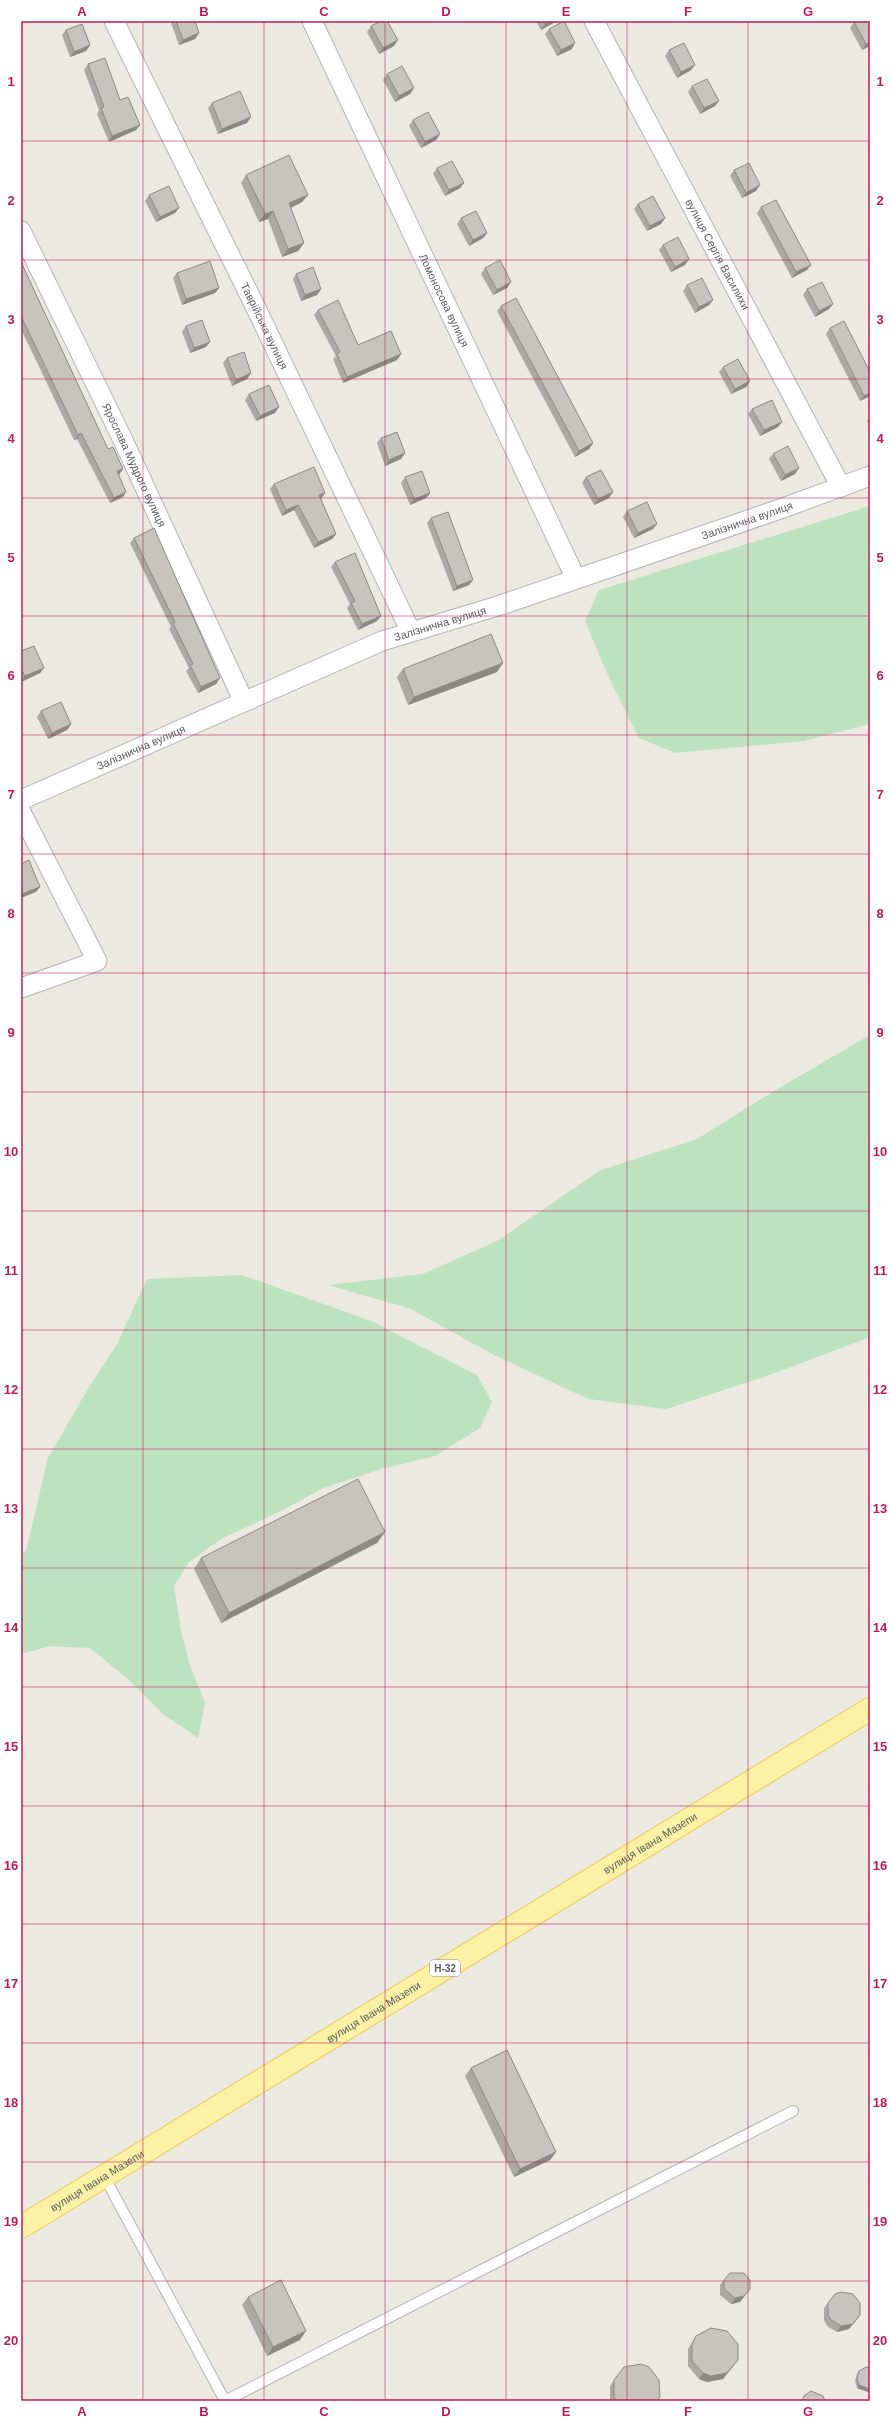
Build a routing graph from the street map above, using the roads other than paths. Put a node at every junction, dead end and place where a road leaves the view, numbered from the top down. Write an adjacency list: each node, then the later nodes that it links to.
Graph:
1 (114, 21): 8 (street, Таврійська вулиця)
2 (312, 21): 7 (street, Ломоносова вулиця)
3 (594, 21): 6 (street, вулиця Сергія Василихи)
4 (21, 231): 9 (street, Ярослава Мудрого вулиця)
5 (870, 476): 6 (street, Залізнична вулиця)
6 (841, 487): 7 (street, Залізнична вулиця)
7 (576, 579): 8 (street, Залізнична вулиця)
8 (411, 632): 9 (street, Залізнична вулиця)
9 (244, 702): 10 (street, Залізнична вулиця)
10 (21, 800)
11 (21, 812): 12 (street)
12 (21, 988)
13 (870, 1709): 15 (main road, вулиця Івана Мазепи / Н-32)
14 (793, 2111): 17 (lane)
15 (104, 2176): 16 (main road, вулиця Івана Мазепи / Н-32); 17 (lane)
16 (21, 2227)
17 (225, 2401)

